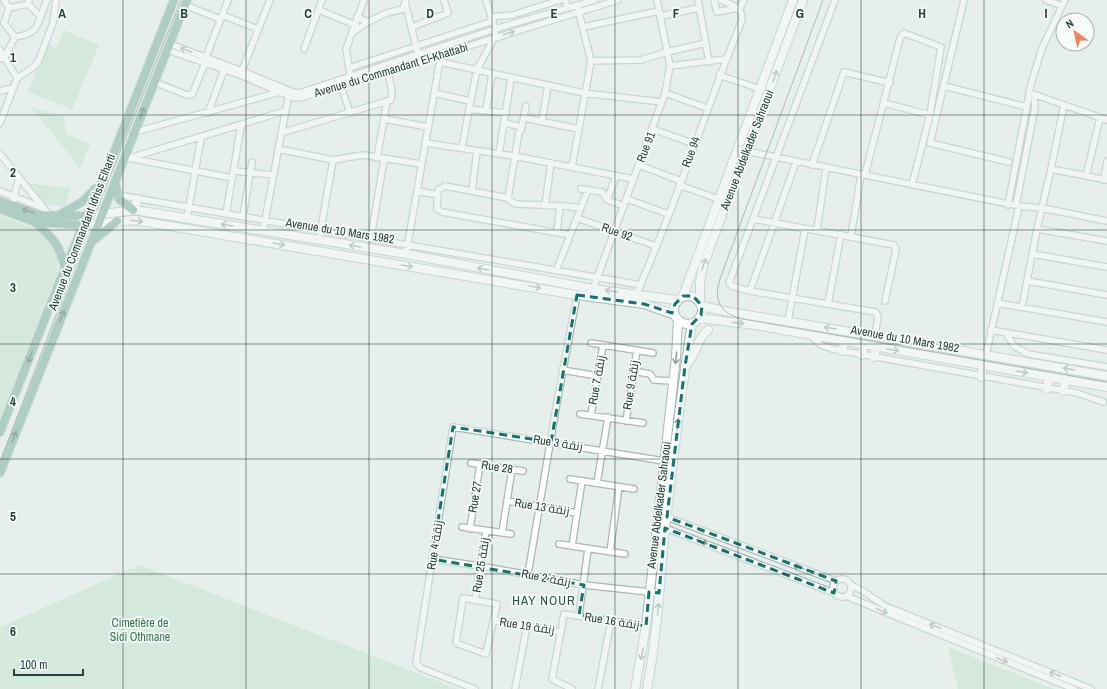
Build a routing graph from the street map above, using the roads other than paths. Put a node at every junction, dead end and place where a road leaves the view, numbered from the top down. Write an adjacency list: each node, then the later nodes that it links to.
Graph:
1 (4, 0): 31 (street)
2 (56, 0): 34 (street)
3 (174, 0): 161 (main road, Avenue du Commandant Idriss Elharti)
4 (228, 0): 40 (street)
5 (270, 0): 48 (street)
6 (322, 0): 36 (street)
7 (364, 0): 41 (street)
8 (444, 0): 46 (street)
9 (486, 0): 42 (street)
10 (560, 0): 42 (street)
11 (565, 0): 32 (street)
12 (594, 0): 29 (street, Avenue du Commandant El-Khattabi)
13 (618, 0): 37 (street, Avenue du Commandant El-Khattabi)
14 (657, 0): 38 (street, Rue 91)
15 (698, 0): 33 (street)
16 (714, 0): 35 (street)
17 (720, 0): 35 (street)
18 (744, 0): 35 (street)
19 (793, 0): 84 (main road, Avenue Abdelkader Sahraoui)
20 (803, 0): 127 (main road, Avenue Abdelkader Sahraoui, one-way to 20)
21 (835, 0): 131 (street)
22 (964, 0): 82 (street)
23 (1046, 0): 30 (street)
24 (1065, 0): 30 (street)
25 (405, 1): 43 (street); 46 (street)
26 (28, 2): 31 (street); 39 (street)
27 (186, 2): 40 (street); 55 (main road, Avenue du Commandant Idriss Elharti)
28 (45, 3): 34 (street); 39 (street)
29 (575, 6): 32 (street, Avenue du Commandant El-Khattabi); 37 (street)
30 (1062, 6): 91 (street)
31 (9, 8): 44 (street)
32 (568, 8): 49 (street, Avenue du Commandant El-Khattabi)
33 (699, 8): 38 (street); 53 (street)
34 (54, 9): 75 (street)
35 (738, 9): 62 (street, Rue 94)
36 (319, 10): 45 (street); 56 (street)
37 (579, 12): 47 (street); 52 (street, Avenue du Commandant El-Khattabi, one-way to 37)
38 (660, 14): 47 (street); 58 (street, Rue 91)
39 (40, 16): 51 (street)
40 (221, 17): 48 (street); 63 (street)
41 (358, 17): 43 (street); 45 (street)
42 (492, 19): 49 (street); 54 (street)
43 (368, 22): 50 (street)
44 (2, 23): 51 (street)
45 (355, 24): 50 (street)
46 (412, 27): 54 (street)
47 (583, 27): 64 (street)
48 (258, 29): 72 (street)
49 (495, 29): 52 (street); 59 (street, Avenue du Commandant El-Khattabi)
50 (352, 33): 68 (street)
51 (15, 37): 61 (street)
52 (495, 38): 60 (street, Avenue du Commandant El-Khattabi); 69 (street)
53 (706, 43): 58 (street); 66 (street)
54 (417, 46): 59 (street); 68 (street)
55 (168, 47): 63 (street, Avenue du Commandant El-Khattabi); 78 (main road, Avenue du Commandant Idriss Elharti)
56 (304, 49)
57 (0, 50): 61 (street)
58 (667, 52): 64 (street); 67 (street, Rue 91)
59 (418, 54): 77 (street, Avenue du Commandant El-Khattabi)
60 (441, 55): 65 (street); 71 (street, Avenue du Commandant El-Khattabi)
61 (3, 58): 75 (street)
62 (726, 59): 66 (street); 74 (street, Rue 94)
63 (206, 60): 70 (street, Avenue du Commandant El-Khattabi); 72 (street, Avenue du Commandant El-Khattabi); 78 (street)
64 (591, 61): 87 (street)
65 (440, 62): 69 (street); 89 (street)
66 (709, 62): 67 (street)
67 (670, 66): 90 (street, Rue 91)
68 (349, 68): 77 (street)
69 (477, 69): 73 (street); 93 (street)
70 (224, 70): 72 (street, Avenue du Commandant El-Khattabi); 103 (street)
71 (388, 71): 77 (street, Avenue du Commandant El-Khattabi); 92 (street)
72 (241, 73): 86 (street, Avenue du Commandant El-Khattabi); 88 (street, Avenue du Commandant El-Khattabi)
73 (492, 74): 76 (street); 101 (street)
74 (720, 75): 84 (street); 99 (street, Rue 94)
75 (17, 78): 83 (street)
76 (511, 78): 80 (street); 105 (street)
77 (351, 80): 81 (street, Avenue du Commandant El-Khattabi); 88 (street, Avenue du Commandant El-Khattabi)
78 (154, 82): 119 (main road, Avenue du Commandant Idriss Elharti, one-way to 78)
79 (890, 83): 95 (street); 106 (street); 144 (street)
80 (548, 85): 87 (street); 111 (street)
81 (341, 86): 88 (street, Avenue du Commandant El-Khattabi); 104 (street)
82 (944, 86): 98 (street); 140 (street)
83 (12, 88): 85 (street); 112 (street)
84 (760, 89): 174 (main road, Avenue Abdelkader Sahraoui)
85 (0, 91)
86 (280, 92): 88 (street, Avenue du Commandant El-Khattabi); 103 (street)
87 (584, 92): 94 (street); 117 (street)
88 (289, 93): 102 (street)
89 (434, 93): 93 (street); 115 (street)
90 (664, 93): 94 (street, Rue 91); 99 (street)
91 (1031, 93): 96 (street); 98 (street); 178 (street)
92 (387, 101): 104 (street); 109 (street)
93 (470, 101): 100 (street)
94 (662, 102): 118 (street, Rue 91)
95 (884, 103): 106 (street); 152 (street)
96 (1064, 105): 108 (street); 147 (street)
97 (526, 106): 107 (street)
98 (1027, 107): 177 (street)
99 (707, 108): 123 (street, Rue 94)
100 (468, 109): 101 (street); 124 (street)
101 (486, 111): 105 (street)
102 (285, 112): 114 (street); 120 (street)
103 (208, 113): 119 (street)
104 (350, 113): 120 (street)
105 (506, 113): 113 (street)
106 (930, 115): 162 (street)
107 (524, 118): 111 (street); 116 (street)
108 (1100, 118): 110 (street); 154 (street)
109 (384, 119): 115 (street); 133 (street)
110 (1107, 120)
111 (542, 121): 117 (street)
112 (0, 123)
113 (504, 123): 116 (street); 129 (street)
114 (241, 126): 121 (street); 148 (street)
115 (428, 126): 122 (street)
116 (522, 127): 130 (street)
117 (579, 128): 145 (street)
118 (653, 130): 123 (street); 143 (street, Rue 91)
119 (135, 132): 135 (main road, Avenue du Commandant Idriss Elharti)
120 (281, 133): 125 (street)
121 (201, 138): 132 (street); 149 (street)
122 (425, 143): 124 (street); 142 (street)
123 (694, 144): 160 (street, Rue 94)
124 (462, 148): 126 (street)
125 (278, 149): 136 (street); 151 (street)
126 (477, 151): 129 (street); 167 (street)
127 (746, 151): 131 (street); 238 (main road, Avenue Abdelkader Sahraoui, one-way to 127)
128 (0, 154): 155 (street)
129 (499, 154): 130 (street)
130 (514, 156): 141 (street); 171 (street)
131 (776, 157): 139 (street); 197 (street)
132 (132, 158): 135 (street); 149 (street)
133 (377, 158): 134 (street); 136 (street)
134 (384, 159): 142 (street); 215 (street)
135 (124, 160): 159 (main road, Avenue du Commandant Idriss Elharti)
136 (333, 160): 209 (street)
137 (1107, 161): 158 (street)
138 (252, 162): 150 (street)
139 (796, 162): 144 (street); 203 (street)
140 (1009, 162)
141 (551, 163): 145 (street); 180 (street)
142 (421, 164): 166 (street)
143 (639, 165): 157 (street, Rue 91); 160 (street)
144 (812, 165): 146 (street)
145 (572, 167): 153 (street)
146 (826, 168): 152 (street); 207 (street)
147 (1052, 169): 154 (street); 186 (street)
148 (234, 171): 150 (street); 156 (street)
149 (196, 172): 156 (street); 183 (street)
150 (251, 172): 151 (street); 194 (street)
151 (273, 175): 198 (street)
152 (863, 175): 162 (street); 214 (street)
153 (616, 176): 157 (street); 175 (street)
154 (1086, 176): 158 (street)
155 (19, 177): 170 (street); 184 (street)
156 (232, 178): 190 (street)
157 (634, 179): 173 (street, Rue 91)
158 (1106, 180)
159 (115, 182): 188 (main road); 189 (main road, Avenue du Commandant Idriss Elharti)
160 (680, 183): 174 (street); 191 (street, Rue 94)
161 (100, 184): 192 (main road); 193 (main road, Avenue du Commandant Idriss Elharti)
162 (912, 185): 177 (street)
163 (581, 189): 164 (street)
164 (588, 190): 175 (street); 185 (street)
165 (0, 191): 170 (street)
166 (416, 191): 168 (street); 219 (street)
167 (472, 191): 168 (street); 171 (street)
168 (438, 195): 211 (street)
169 (123, 196): 172 (street)
170 (14, 197): 179 (street); 184 (street)
171 (508, 198): 180 (street)
172 (137, 199): 183 (street); 188 (main road)
173 (627, 199): 182 (street, Rue 91); 191 (street)
174 (718, 199): 234 (main road, Avenue Abdelkader Sahraoui)
175 (607, 200): 182 (street)
176 (0, 201): 179 (main road, Avenue du 10 Mars 1982)
177 (1008, 205): 178 (street)
178 (1017, 205): 186 (street); 237 (street)
179 (12, 206): 192 (main road, Avenue du 10 Mars 1982, one-way to 179)
180 (545, 206): 181 (street)
181 (560, 206): 185 (street); 211 (street)
182 (624, 206): 210 (street, Rue 91)
183 (189, 207): 190 (street); 195 (street)
184 (44, 208): 192 (street)
185 (581, 208): 196 (street)
186 (1042, 208): 200 (street); 206 (street)
187 (0, 209): 201 (main road, Avenue du 10 Mars 1982)
188 (134, 210): 189 (main road, Avenue du 10 Mars 1982); 195 (main road, Avenue du 10 Mars 1982)
189 (102, 214): 193 (main road, Avenue du 10 Mars 1982); 202 (main road, Avenue du Commandant Idriss Elharti)
190 (226, 214): 194 (street)
191 (668, 214): 220 (street, Rue 94)
192 (53, 216): 193 (main road, Avenue du 10 Mars 1982)
193 (87, 216): 204 (main road, Avenue du Commandant Idriss Elharti)
194 (243, 216): 198 (street)
195 (187, 218): 208 (main road, Avenue du 10 Mars 1982, one-way to 195)
196 (577, 218): 210 (street, Rue 92); 213 (street)
197 (754, 219): 203 (street); 230 (street)
198 (264, 220): 208 (street); 209 (street)
199 (117, 221): 202 (main road, Avenue du 10 Mars 1982); 218 (main road); 231 (main road, Avenue du 10 Mars 1982, one-way to 231)
200 (1107, 221)
201 (35, 222): 204 (main road, Avenue du 10 Mars 1982); 224 (main road)
202 (98, 224): 204 (main road, Avenue du 10 Mars 1982); 218 (main road, Avenue du Commandant Idriss Elharti)
203 (772, 224): 205 (street); 230 (street)
204 (83, 225): 224 (main road, Avenue du Commandant Idriss Elharti)
205 (805, 229): 207 (street); 235 (street)
206 (1037, 229): 217 (street); 222 (street)
207 (817, 230): 212 (street)
208 (263, 231): 216 (main road, Avenue du 10 Mars 1982)
209 (320, 231): 215 (street); 216 (street)
210 (615, 231): 220 (street, Rue 92); 226 (street, Rue 91)
211 (557, 232): 213 (street)
212 (841, 234): 214 (street); 239 (street)
213 (570, 235): 225 (street)
214 (851, 236): 236 (street)
215 (371, 238): 219 (street)
216 (319, 240): 221 (main road, Avenue du 10 Mars 1982, one-way to 216)
217 (1107, 241)
218 (91, 244): 290 (main road, Avenue du Commandant Idriss Elharti, one-way to 218)
219 (407, 244): 221 (street); 225 (street)
220 (656, 246): 228 (street, Rue 94)
221 (406, 254): 229 (main road, Avenue du 10 Mars 1982, one-way to 221)
222 (1033, 254): 223 (street); 227 (street)
223 (1107, 267)
224 (65, 268): 282 (main road, Avenue du Commandant Idriss Elharti, one-way to 282)
225 (556, 271): 226 (street)
226 (597, 278): 228 (street); 229 (street, Rue 91)
227 (1028, 281): 233 (street); 240 (street)
228 (641, 285): 232 (street, Rue 94)
229 (593, 289): 232 (main road, Avenue du 10 Mars 1982, one-way to 229)
230 (750, 291): 235 (street)
231 (577, 295): 241 (main road, Avenue du 10 Mars 1982); 264 (street)
232 (636, 295): 234 (main road, Avenue du 10 Mars 1982)
233 (1107, 295)
234 (680, 298): 238 (main road); 241 (main road)
235 (792, 298): 239 (street); 243 (street)
236 (884, 301)
237 (997, 303): 240 (street); 246 (street)
238 (701, 304): 242 (main road); 243 (main road, Avenue du 10 Mars 1982)
239 (828, 304): 249 (street)
240 (1022, 307): 244 (street)
241 (676, 317): 242 (main road); 271 (main road, Avenue Abdelkader Sahraoui, one-way to 271)
242 (696, 321): 248 (main road, Avenue du 10 Mars 1982, one-way to 248); 263 (main road, Avenue Abdelkader Sahraoui)
243 (788, 321): 249 (main road, Avenue du 10 Mars 1982, one-way to 243)
244 (1107, 322)
245 (708, 330): 263 (main road)
246 (991, 330): 247 (street); 260 (street)
247 (1006, 333): 256 (street); 266 (street)
248 (810, 335): 250 (main road, Avenue du 10 Mars 1982); 257 (street)
249 (875, 336): 260 (main road, Avenue du 10 Mars 1982)
250 (844, 341): 253 (main road, Avenue du 10 Mars 1982); 257 (main road)
251 (591, 343): 252 (street)
252 (603, 345): 255 (street); 267 (street, Rue 7 زنقة)
253 (864, 345): 254 (main road, Avenue du 10 Mars 1982); 259 (main road)
254 (876, 347): 261 (main road); 262 (main road, Avenue du 10 Mars 1982, one-way to 262)
255 (637, 350): 258 (street); 265 (street, Rue 9 زنقة)
256 (1107, 350)
257 (842, 351): 259 (street)
258 (653, 352)
259 (862, 355): 261 (street)
260 (986, 355): 266 (main road, Avenue du 10 Mars 1982, one-way to 260)
261 (874, 357): 269 (street)
262 (983, 365): 268 (main road, Avenue du 10 Mars 1982, one-way to 268); 269 (main road)
263 (685, 366): 299 (main road, Avenue Abdelkader Sahraoui, one-way to 263)
264 (562, 370): 267 (street); 283 (street)
265 (633, 371): 271 (street); 279 (street, Rue 9 زنقة)
266 (1107, 372)
267 (598, 376): 277 (street, Rue 7 زنقة)
268 (1049, 376): 270 (main road, Avenue du 10 Mars 1982); 273 (main road)
269 (981, 377): 273 (street)
270 (1066, 379): 272 (main road, Avenue du 10 Mars 1982); 274 (main road)
271 (673, 381): 285 (main road, Avenue Abdelkader Sahraoui)
272 (1107, 387)
273 (1047, 389): 274 (street)
274 (1064, 391): 275 (street)
275 (1103, 402)
276 (580, 414): 277 (street)
277 (591, 415): 278 (street)
278 (608, 418): 279 (street); 284 (street)
279 (626, 420): 280 (street)
280 (643, 423)
281 (453, 427): 283 (street, Rue 3 زنقة); 311 (street, Rue 4 زنقة)
282 (0, 432)
283 (551, 442): 284 (street, Rue 3 زنقة); 297 (street)
284 (602, 450): 285 (street, Rue 3 زنقة); 293 (street)
285 (664, 461): 317 (main road, Avenue Abdelkader Sahraoui)
286 (471, 463): 287 (street, Rue 28)
287 (480, 464): 288 (street, Rue 28); 302 (street, Rue 27)
288 (512, 469): 289 (street, Rue 28); 296 (street)
289 (523, 471)
290 (0, 473)
291 (570, 479): 292 (street)
292 (582, 480): 293 (street); 298 (street, Rue 13 زنقة)
293 (597, 483): 294 (street)
294 (619, 487): 295 (street); 309 (street)
295 (634, 489)
296 (507, 501): 297 (street, Rue 13 زنقة); 304 (street)
297 (540, 508): 298 (street, Rue 13 زنقة); 313 (street)
298 (577, 513): 307 (street, Rue 13 زنقة)
299 (667, 517): 301 (main road, Avenue Abdelkader Sahraoui); 314 (street, one-way to 299)
300 (462, 527): 302 (street)
301 (666, 528): 318 (main road, Avenue Abdelkader Sahraoui); 319 (street, one-way to 319)
302 (470, 529): 303 (street)
303 (486, 531): 304 (street); 312 (street, Rue 25 زنقة)
304 (502, 533): 305 (street)
305 (510, 534)
306 (559, 544): 307 (street)
307 (572, 546): 308 (street)
308 (588, 549): 309 (street); 315 (street, Rue 16 زنقة)
309 (610, 552): 310 (street)
310 (625, 554)
311 (432, 559): 312 (street, Rue 2 زنقة); 328 (street, Rue 4 زنقة)
312 (480, 566): 313 (street, Rue 2 زنقة); 321 (street, Rue 25 زنقة)
313 (528, 574): 315 (street, Rue 2 زنقة)
314 (836, 581): 316 (street); 319 (street)
315 (584, 585): 317 (street, Rue 2 زنقة); 322 (street, Rue 16 زنقة)
316 (851, 585): 320 (street); 335 (street, one-way to 316)
317 (649, 592): 318 (street, Rue 2 زنقة); 326 (main road, Avenue Abdelkader Sahraoui)
318 (659, 593): 333 (main road, Avenue Abdelkader Sahraoui, one-way to 318)
319 (834, 593): 320 (street)
320 (846, 596): 334 (street, one-way to 334)
321 (475, 599): 323 (street); 323 (street)
322 (579, 615): 324 (street, Rue 16 زنقة); 327 (street, Rue 16 زنقة)
323 (494, 620): 325 (street, Rue 19 زنقة)
324 (611, 621): 326 (street, Rue 16 زنقة); 331 (street)
325 (527, 626): 327 (street, Rue 19 زنقة); 329 (street)
326 (646, 626): 332 (main road, Avenue Abdelkader Sahraoui, one-way to 332)
327 (561, 632): 330 (street)
328 (475, 689)
329 (515, 689)
330 (572, 689)
331 (598, 689)
332 (635, 689)
333 (647, 689)
334 (1074, 689)
335 (1091, 689)

